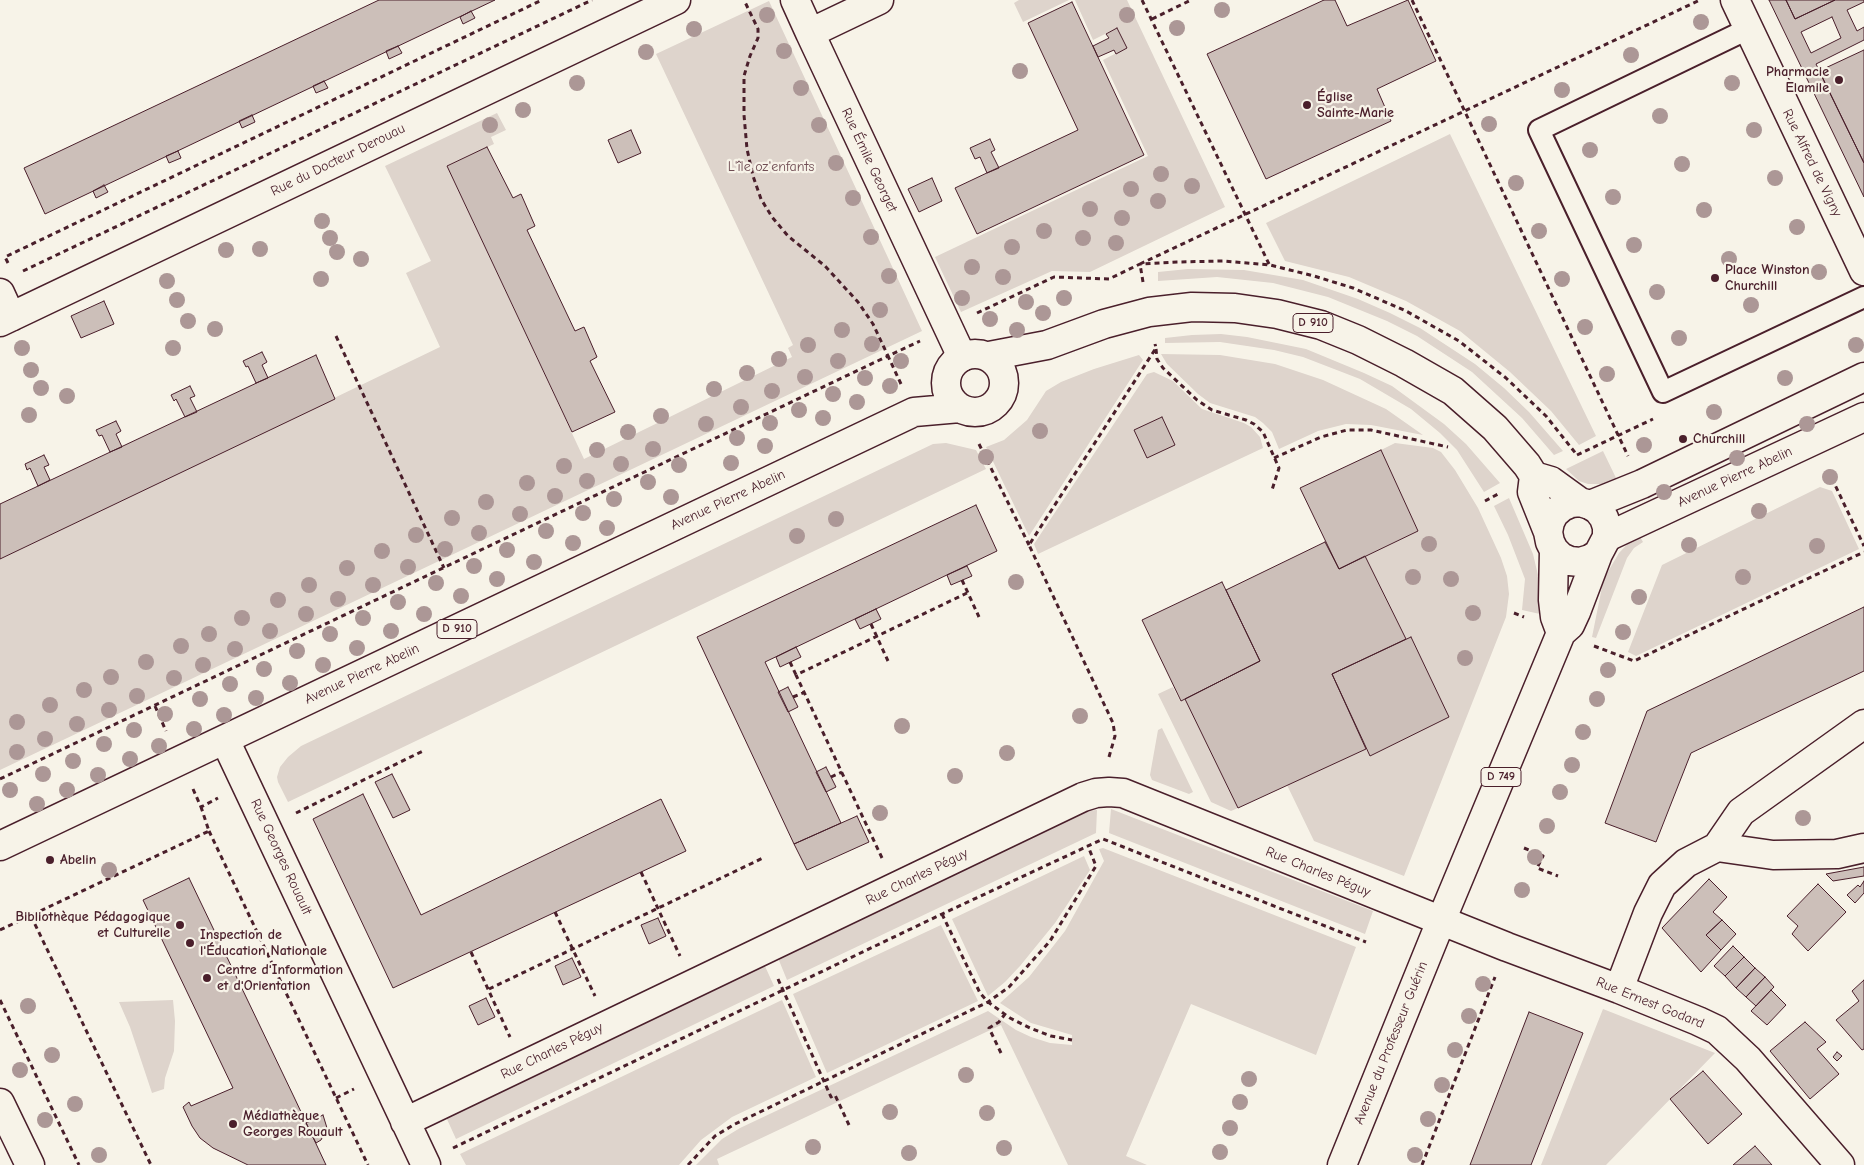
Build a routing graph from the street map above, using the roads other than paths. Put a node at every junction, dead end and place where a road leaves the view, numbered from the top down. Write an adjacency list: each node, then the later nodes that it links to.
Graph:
1 (676, 0): 10 (street, Rue du Docteur Derouau)
2 (794, 0): 6 (street, Rue Émile Georget)
3 (879, 0): 6 (street)
4 (1735, 0): 5 (street, Rue Alfred de Vigny)
5 (1748, 29): 7 (street, Rue Alfred de Vigny); 9 (lane)
6 (810, 33): 13 (street, Rue Émile Georget)
7 (1864, 271)
8 (6, 281): 10 (street)
9 (1864, 297)
10 (6, 320)
11 (1047, 345): 12 (street, D 910); 15 (street, D 910); 19 (street, D 910)
12 (988, 356): 13 (street); 15 (street)
13 (954, 365): 16 (street); 17 (street, Avenue Pierre Abelin / D 910)
14 (1864, 377): 20 (street)
15 (1004, 389): 16 (street)
16 (960, 408): 17 (street, Avenue Pierre Abelin / D 910)
17 (914, 412): 25 (street, Avenue Pierre Abelin / D 910)
18 (1864, 417): 22 (street, Avenue Pierre Abelin)
19 (1534, 476): 20 (street); 21 (street)
20 (1585, 504): 21 (street); 22 (street)
21 (1551, 541): 22 (street); 23 (street)
22 (1603, 546): 23 (street, D 749)
23 (1561, 633): 29 (street, D 749)
24 (1864, 724): 27 (street)
25 (225, 740): 26 (street, Avenue Pierre Abelin / D 910); 32 (street, Rue Georges Rouault)
26 (0, 846)
27 (1717, 847): 28 (street); 30 (street)
28 (1864, 848)
29 (1441, 921): 30 (street, Rue Ernest Godard); 32 (street, Rue Charles Péguy); 35 (street, Avenue du Professeur Guérin / D 749)
30 (1619, 989): 36 (street, Rue Ernest Godard)
31 (0, 1103): 33 (street)
32 (405, 1122): 34 (street, Rue Georges Rouault)
33 (30, 1165)
34 (426, 1165)
35 (1342, 1165)
36 (1840, 1165)

